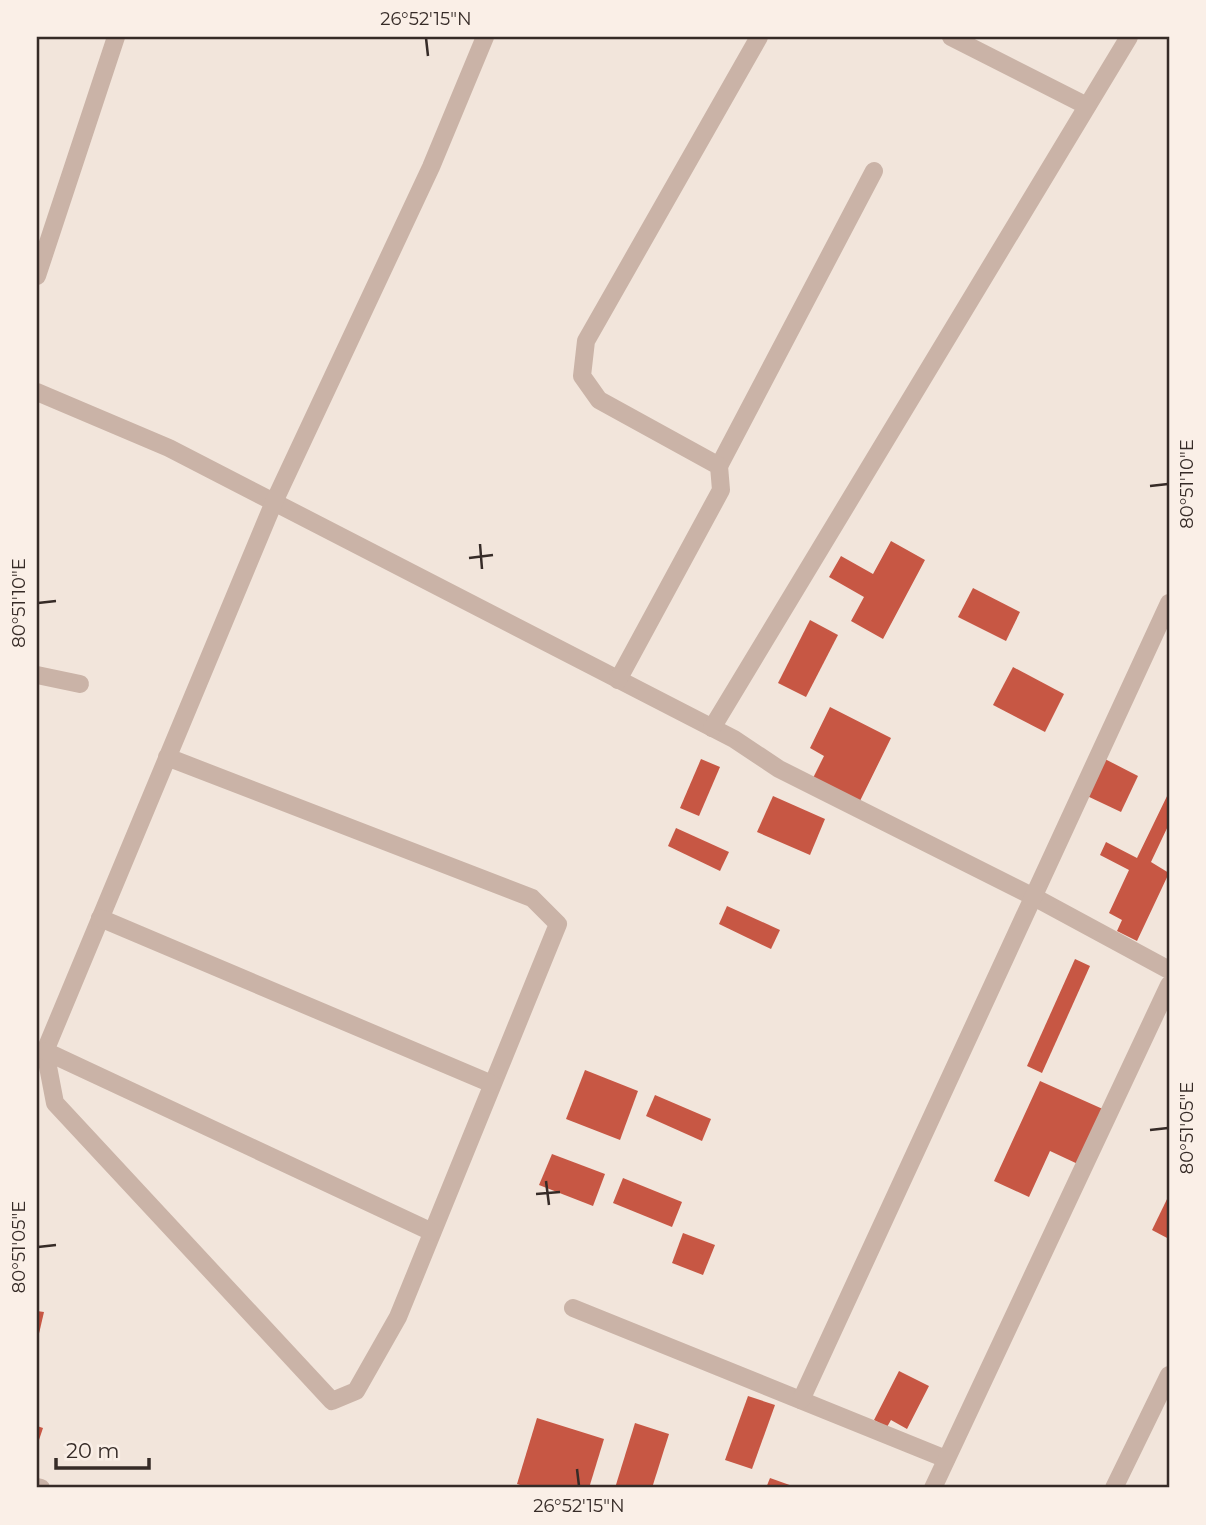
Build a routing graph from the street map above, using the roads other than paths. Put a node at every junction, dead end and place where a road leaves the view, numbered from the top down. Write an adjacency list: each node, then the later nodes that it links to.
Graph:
1 (116, 37): 8 (street)
2 (485, 37): 11 (street)
3 (759, 37): 10 (street)
4 (1129, 37): 6 (street)
5 (962, 39): 6 (street)
6 (1087, 106): 16 (street)
7 (874, 171): 10 (street)
8 (37, 276)
9 (37, 392): 11 (street)
10 (719, 467): 14 (street)
11 (274, 502): 14 (street); 17 (street)
12 (1169, 603): 18 (street)
13 (37, 675): 15 (street)
14 (618, 680): 16 (street)
15 (80, 684)
16 (712, 728): 18 (street)
17 (167, 757): 19 (street); 23 (street)
18 (1034, 897): 20 (street); 27 (street)
19 (100, 918): 22 (street); 23 (street)
20 (1169, 970)
21 (1169, 985): 28 (street)
22 (45, 1051): 24 (street); 24 (street)
23 (492, 1084): 24 (street)
24 (432, 1233)
25 (573, 1308): 27 (street)
26 (1169, 1375): 30 (street)
27 (801, 1400): 28 (street)
28 (946, 1459): 29 (street)
29 (933, 1488)
30 (1114, 1488)

